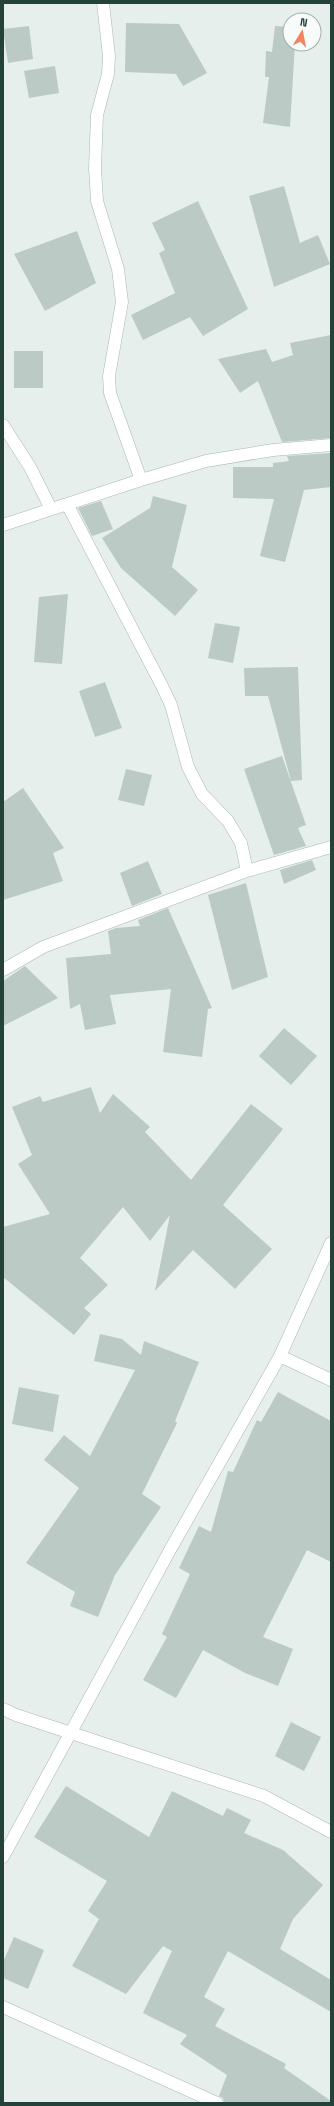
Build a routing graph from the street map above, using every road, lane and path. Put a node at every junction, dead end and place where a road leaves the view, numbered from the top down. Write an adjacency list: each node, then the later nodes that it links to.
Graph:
1 (103, 3): 4 (street)
2 (3, 425): 6 (street)
3 (331, 445): 4 (street)
4 (141, 480): 5 (street)
5 (67, 504): 6 (street); 9 (street)
6 (51, 509): 7 (street)
7 (3, 525)
8 (331, 847): 9 (street)
9 (247, 871): 10 (street)
10 (3, 970)
11 (331, 1243): 12 (street)
12 (280, 1356): 13 (street); 15 (street)
13 (331, 1380)
14 (3, 1708): 15 (street)
15 (69, 1733): 16 (street); 17 (street)
16 (331, 1832)
17 (3, 1857)
18 (3, 2007): 19 (street)
19 (217, 2103)

